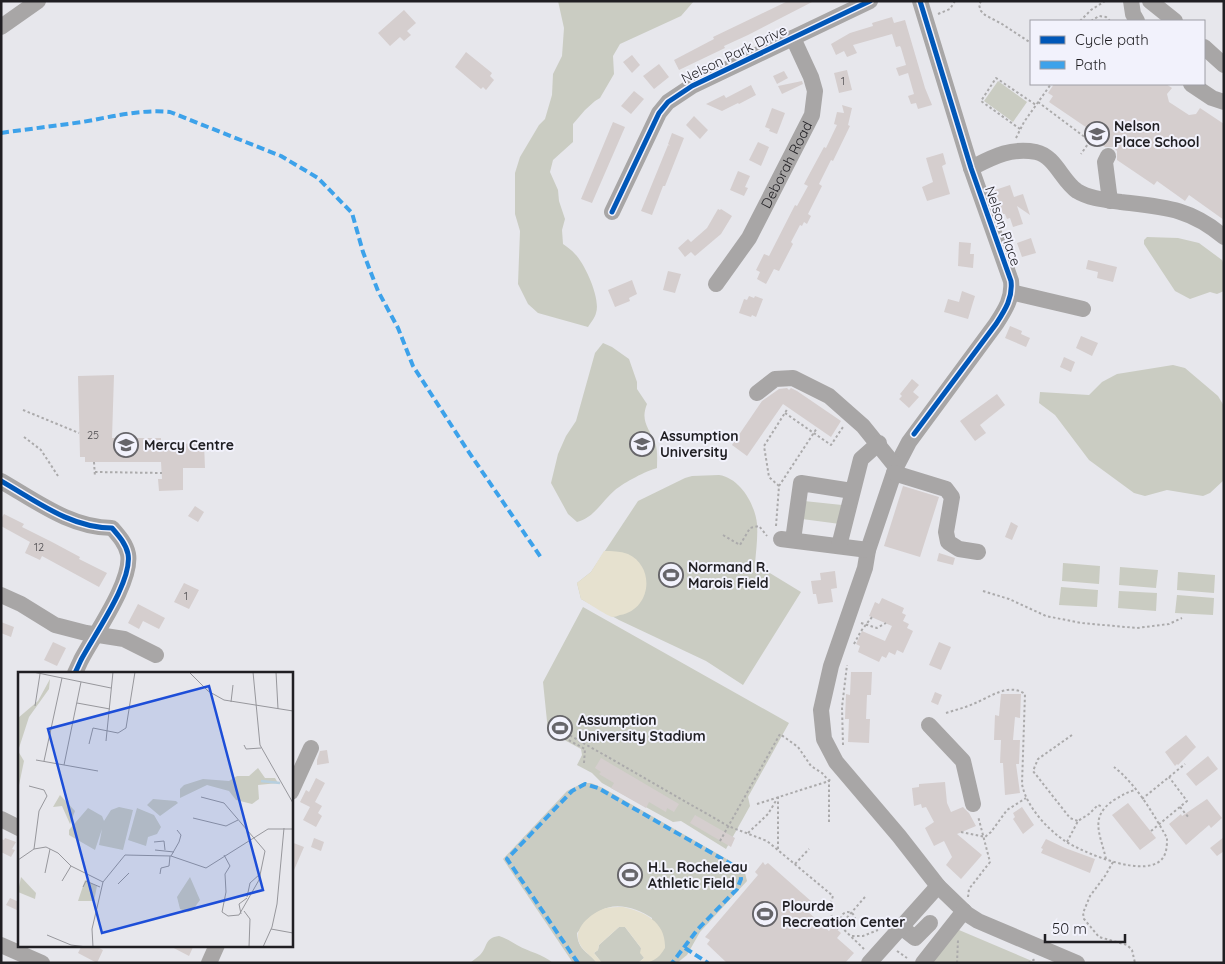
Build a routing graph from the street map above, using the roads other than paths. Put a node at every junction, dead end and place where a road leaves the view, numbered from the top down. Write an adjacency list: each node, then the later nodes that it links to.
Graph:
1 (38, 1): 8 (street)
2 (870, 1): 9 (street, Nelson Park Drive)
3 (920, 1): 15 (street, Nelson Place)
4 (1131, 1): 6 (street)
5 (1150, 1): 7 (street)
6 (1137, 20)
7 (1174, 20)
8 (1, 27)
9 (793, 38): 17 (street, Nelson Park Drive); 19 (street, Deborah Road)
10 (1205, 48): 11 (street)
11 (1224, 65)
12 (1192, 85): 13 (street)
13 (1224, 102)
14 (1108, 156): 16 (street)
15 (971, 168): 16 (street); 20 (street, Nelson Place)
16 (1110, 201): 18 (street)
17 (612, 212)
18 (1224, 237)
19 (716, 284)
20 (1011, 292): 21 (street); 24 (street)
21 (1083, 309)
22 (757, 393): 23 (street)
23 (878, 443): 24 (street); 26 (street)
24 (895, 470): 28 (street); 29 (street)
25 (1, 482): 31 (street)
26 (852, 491): 27 (street); 27 (street)
27 (839, 546): 28 (street)
28 (868, 550): 40 (street)
29 (978, 552)
30 (1, 595): 31 (street)
31 (95, 634): 32 (street); 33 (street)
32 (156, 656)
33 (76, 672)
34 (929, 725): 37 (street)
35 (311, 748): 36 (street)
36 (292, 790)
37 (973, 804)
38 (1, 819): 39 (street)
39 (18, 828)
40 (938, 886): 41 (street); 43 (street)
41 (966, 906): 49 (street); 50 (street)
42 (930, 923): 43 (street)
43 (901, 927): 46 (street)
44 (1, 945): 47 (street)
45 (218, 946): 48 (street)
46 (866, 956)
47 (42, 963)
48 (209, 963)
49 (923, 963)
50 (1077, 963)

